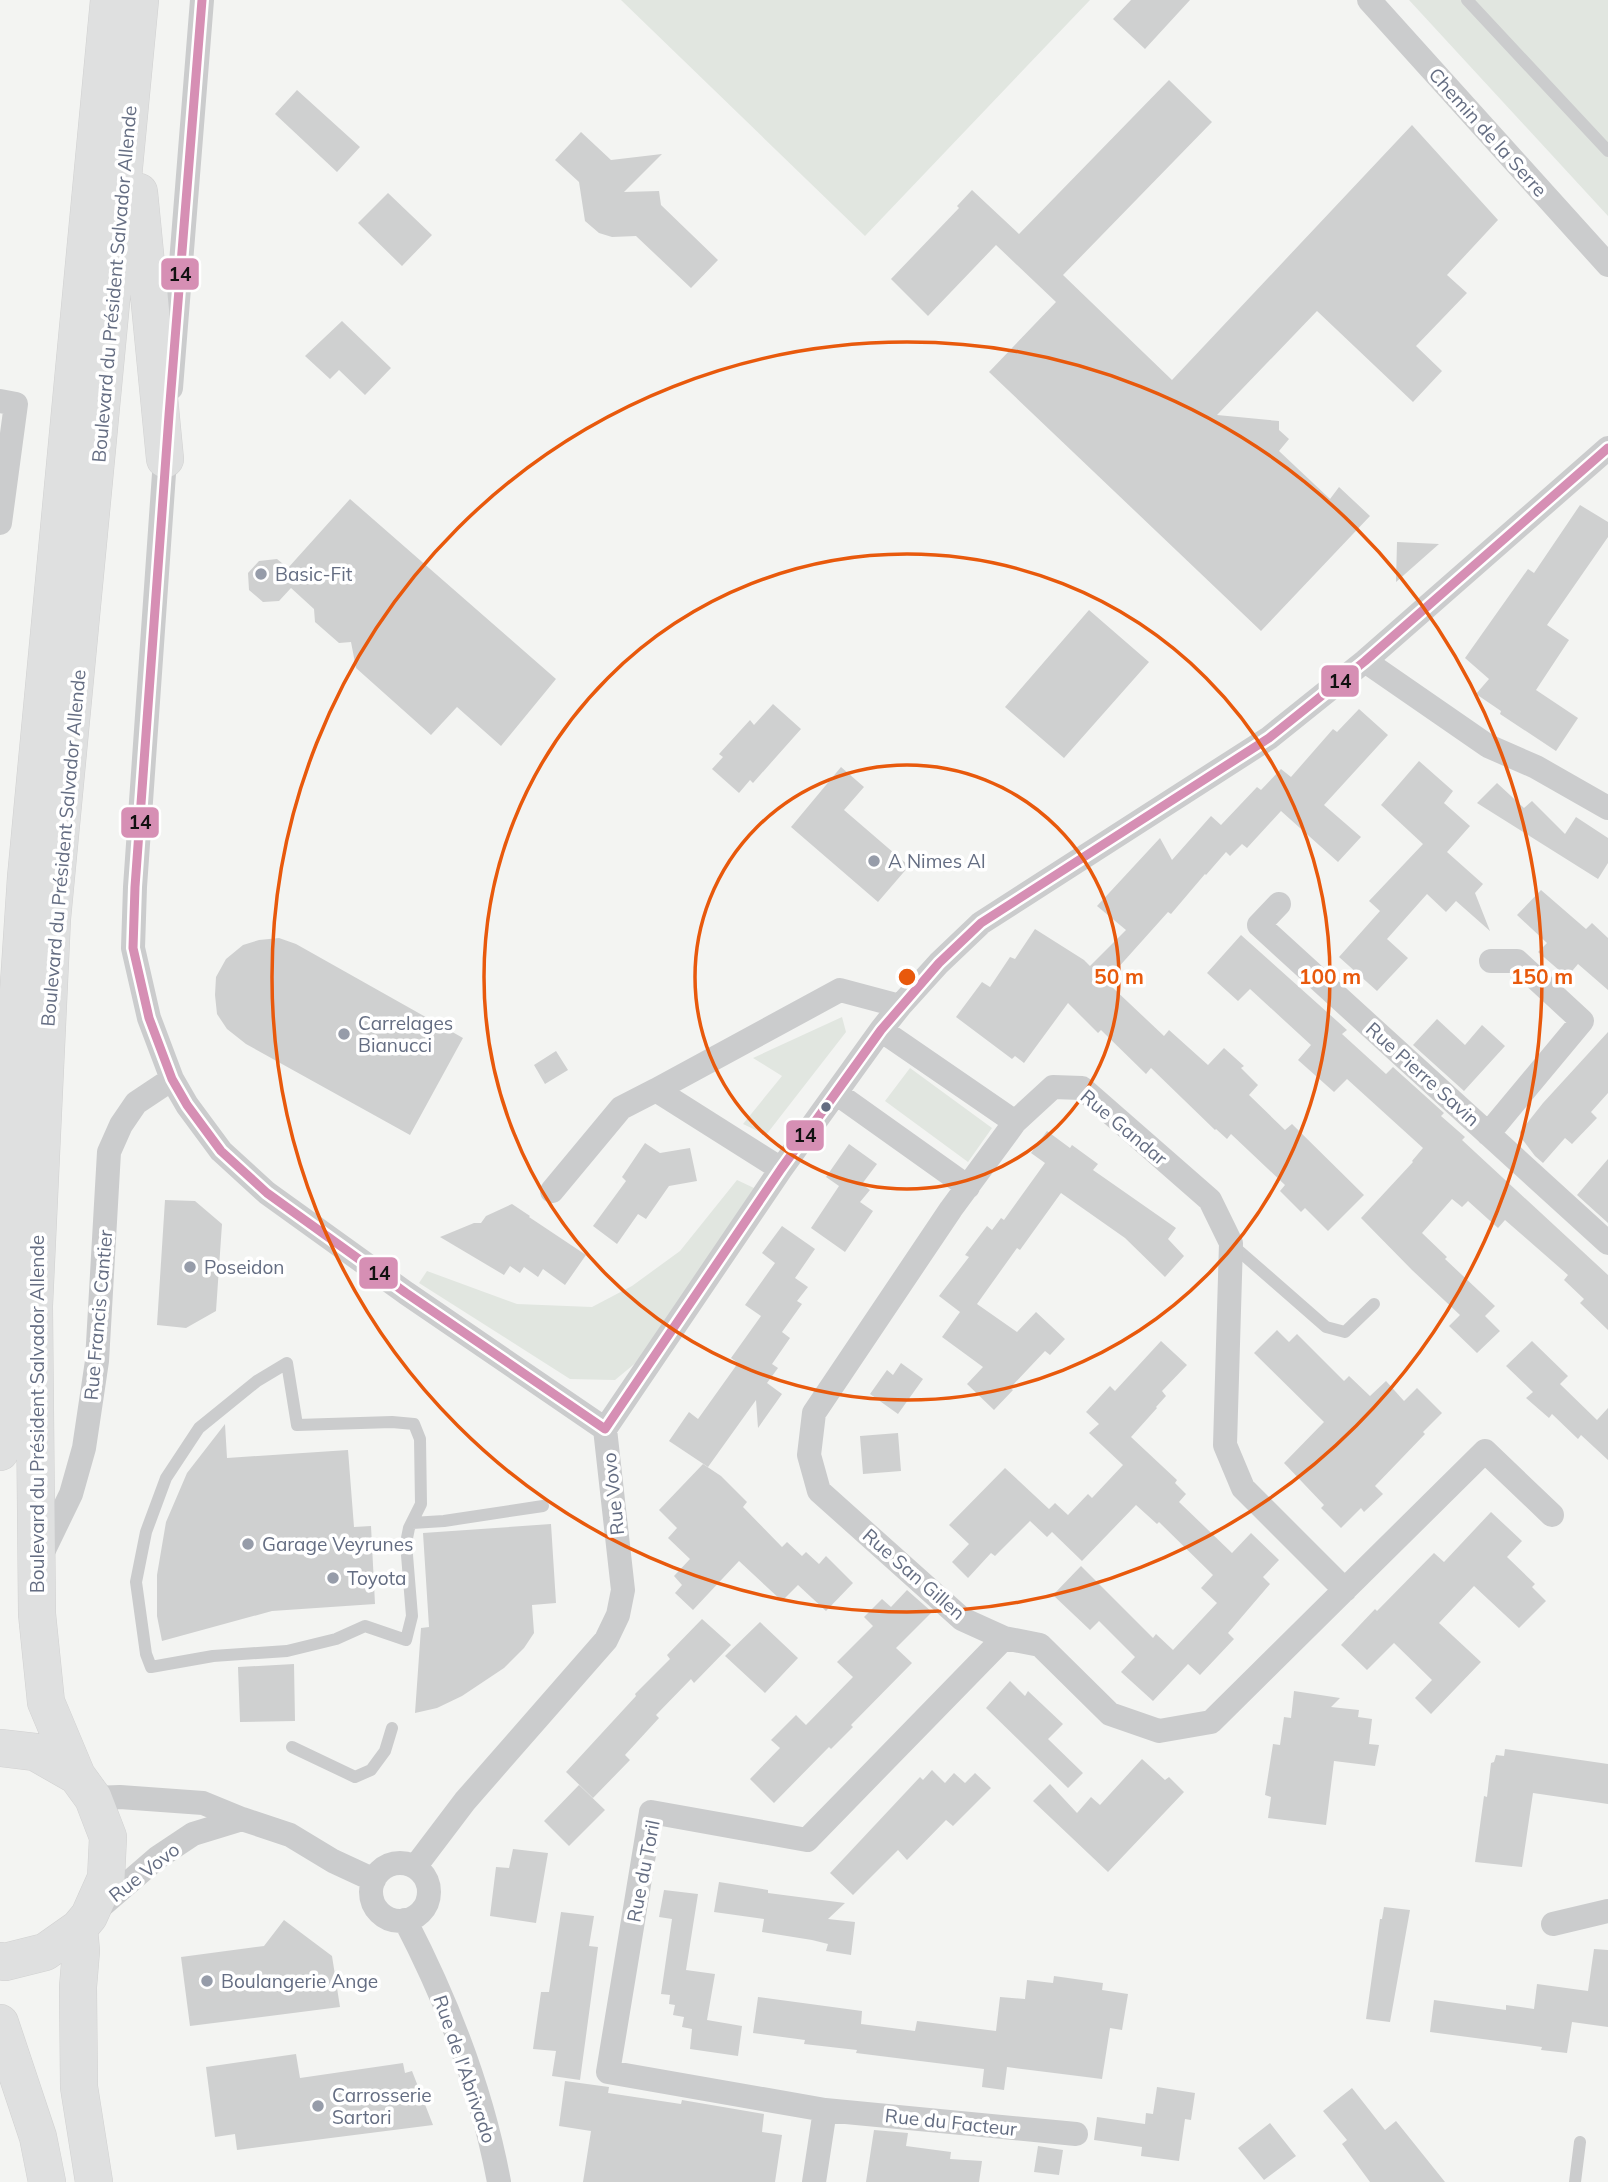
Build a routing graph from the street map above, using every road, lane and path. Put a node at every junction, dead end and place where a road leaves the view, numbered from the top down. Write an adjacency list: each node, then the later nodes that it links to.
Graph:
1 (109, 0): 32 (main road, Boulevard du Président Salvador Allende)
2 (141, 0): 6 (main road, Boulevard du Président Salvador Allende)
3 (202, 0): 11 (street)
4 (1368, 0): 8 (street, Chemin de la Serre)
5 (1467, 0): 7 (lane)
6 (131, 106): 11 (main road); 36 (main road, Boulevard du Président Salvador Allende)
7 (1608, 151)
8 (1608, 265)
9 (0, 401): 12 (street)
10 (1608, 448): 13 (street, Rue Vovo)
11 (165, 459): 19 (street)
12 (0, 523)
13 (1365, 661): 14 (street); 17 (street, Rue Vovo)
14 (1608, 807)
15 (1279, 904): 23 (street, Rue Pierre Savin)
16 (1491, 961): 23 (street)
17 (900, 1006): 18 (street, Rue Vovo); 20 (street)
18 (881, 1030): 21 (street, Rue Vovo); 22 (street)
19 (172, 1079): 31 (street); 36 (street, Rue Francis Cantier)
20 (656, 1090): 24 (street); 26 (street)
21 (836, 1093): 24 (street, Rue Vovo); 25 (street)
22 (1015, 1122): 25 (street, Rue Gandar); 28 (street, Rue Gandar)
23 (1488, 1134): 29 (street, Rue Pierre Savin)
24 (781, 1169): 31 (street, Rue Vovo)
25 (968, 1187): 27 (street, Rue Gandar)
26 (552, 1191)
27 (951, 1209): 38 (street, Rue San Gillen)
28 (1231, 1244): 30 (lane, Rue Gandar); 37 (street, Rue Gandar)
29 (1608, 1244)
30 (1374, 1304)
31 (605, 1429): 44 (street, Rue Vovo)
32 (0, 1452)
33 (543, 1506): 35 (lane)
34 (1552, 1515): 37 (street, Rue San Gillen)
35 (412, 1523): 35 (lane)
36 (36, 1567): 42 (main road, Boulevard du Président Salvador Allende)
37 (1345, 1590): 38 (street, Rue San Gillen)
38 (1004, 1638): 52 (street, Rue du Toril)
39 (392, 1728): 40 (lane)
40 (292, 1747)
41 (0, 1748): 42 (main road)
42 (85, 1787): 43 (street); 48 (main road, Boulevard du Président Salvador Allende)
43 (242, 1819): 45 (street); 48 (street, Rue Vovo)
44 (415, 1867): 45 (street); 47 (street)
45 (374, 1880): 47 (street)
46 (1608, 1911): 49 (street)
47 (405, 1920): 57 (street, Rue de l'Abrivado)
48 (84, 1922): 50 (main road); 56 (main road)
49 (1553, 1924)
50 (0, 1961)
51 (0, 2023): 55 (main road)
52 (825, 2109): 53 (street, Rue du Facteur); 58 (street)
53 (1076, 2134)
54 (1580, 2142): 59 (lane)
55 (47, 2182)
56 (94, 2182)
57 (499, 2182)
58 (814, 2182)
59 (1575, 2182)

